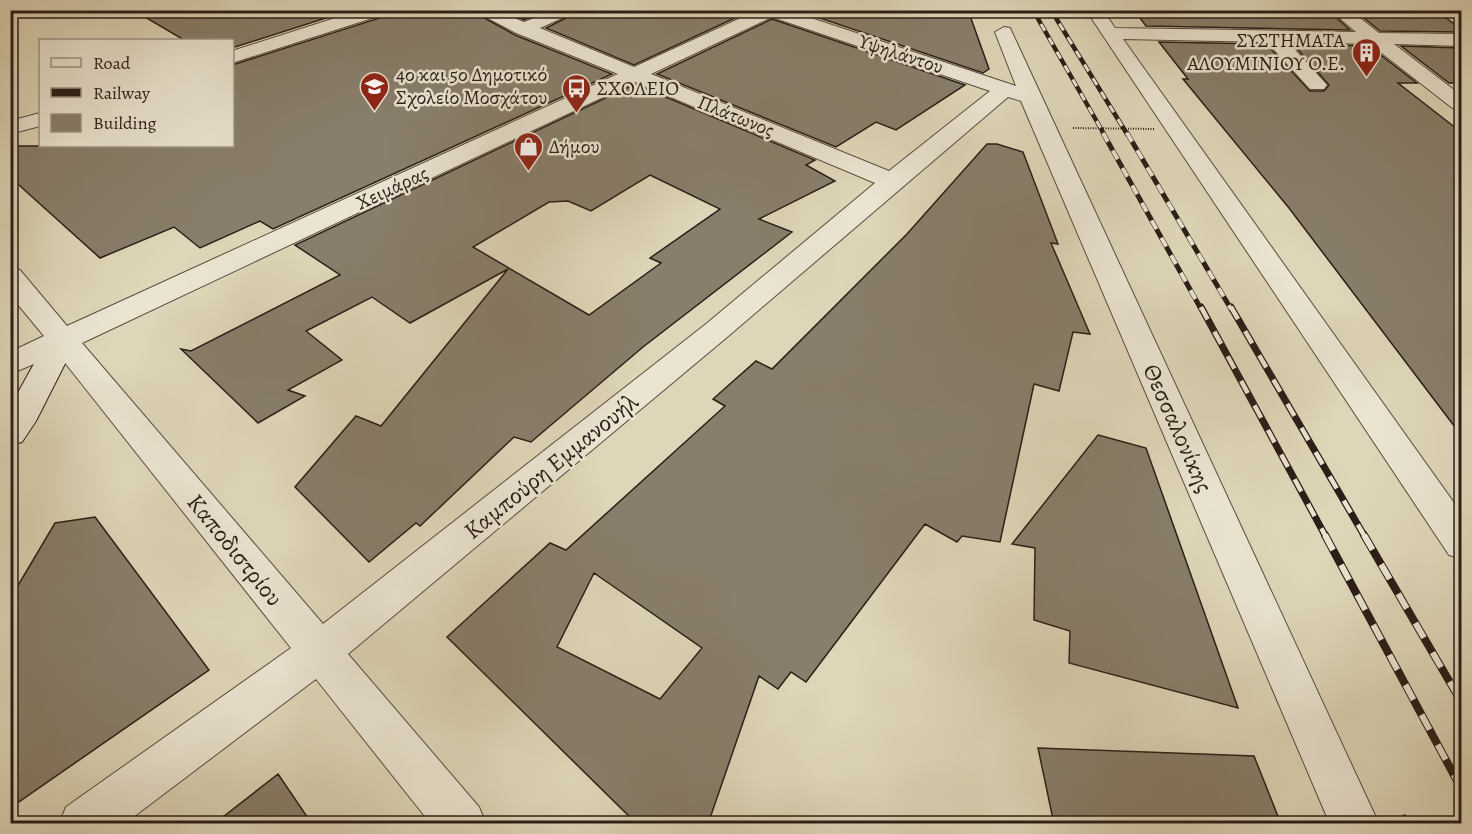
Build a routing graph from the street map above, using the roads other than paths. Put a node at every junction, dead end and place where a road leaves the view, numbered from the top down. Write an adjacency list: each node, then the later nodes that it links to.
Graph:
1 (379, 10): 12 (street)
2 (480, 10): 7 (street, Πλάτωνος)
3 (572, 10): 7 (street)
4 (1338, 10): 10 (street)
5 (772, 11): 13 (street, Χειμάρας); 15 (street, Υψηλάντου)
6 (1101, 22): 9 (street); 24 (street)
7 (522, 29): 13 (street, Πλάτωνος)
8 (1004, 32): 15 (street, Θεσσαλονίκης)
9 (1272, 36): 10 (street); 14 (street)
10 (1374, 38): 11 (street); 16 (street)
11 (1461, 40)
12 (234, 56)
13 (635, 75): 19 (street, Πλάτωνος); 21 (street, Χειμάρας)
14 (1317, 85)
15 (1017, 93): 19 (street, Καμπούρη Εμμανουήλ); 28 (street, Θεσσαλονίκης)
16 (1461, 106)
17 (39, 119): 18 (street)
18 (10, 128)
19 (892, 181): 25 (street, Καμπούρη Εμμανουήλ)
20 (10, 276): 21 (street, Καποδιστρίου)
21 (62, 340): 22 (street, Χειμάρας); 23 (street); 25 (street, Καποδιστρίου)
22 (10, 364)
23 (10, 433)
24 (1461, 544)
25 (319, 652): 26 (street, Καμπούρη Εμμανουήλ); 27 (street, Καποδιστρίου)
26 (83, 824)
27 (462, 824)
28 (1356, 824)

